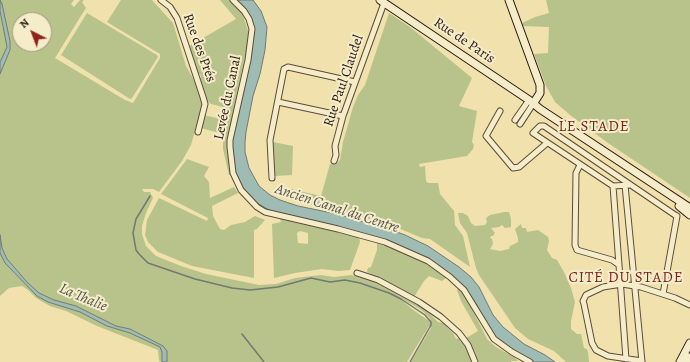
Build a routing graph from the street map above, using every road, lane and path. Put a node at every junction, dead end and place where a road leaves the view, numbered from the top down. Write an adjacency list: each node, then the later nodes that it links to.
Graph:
1 (162, 0): 11 (street, Rue des Prés)
2 (233, 0): 31 (street, Levée du Canal)
3 (509, 0): 7 (main road)
4 (382, 1): 5 (street, Rue Paul Claudel); 7 (main road, Rue de Paris)
5 (356, 82): 6 (street); 9 (street, Rue Paul Claudel)
6 (278, 102): 9 (street); 15 (street)
7 (531, 102): 10 (street); 18 (main road, Rue de Paris)
8 (500, 111): 12 (street)
9 (343, 116): 13 (street, Rue Paul Claudel)
10 (517, 122)
11 (198, 132)
12 (547, 142): 14 (street); 16 (street)
13 (334, 161)
14 (580, 165): 17 (street); 21 (street)
15 (272, 178)
16 (628, 185): 17 (street); 24 (street); 25 (street)
17 (613, 186): 21 (street)
18 (659, 188): 19 (main road); 20 (main road)
19 (690, 208)
20 (690, 215)
21 (619, 265): 23 (street)
22 (358, 274): 30 (street)
23 (622, 284): 24 (street); 29 (street); 29 (street)
24 (635, 286): 25 (street); 32 (street)
25 (663, 294): 26 (street)
26 (690, 305)
27 (690, 343): 28 (main road)
28 (688, 356): 33 (main road); 34 (main road)
29 (626, 359): 32 (street)
30 (475, 362)
31 (530, 362)
32 (642, 362)
33 (680, 362)
34 (687, 362)

